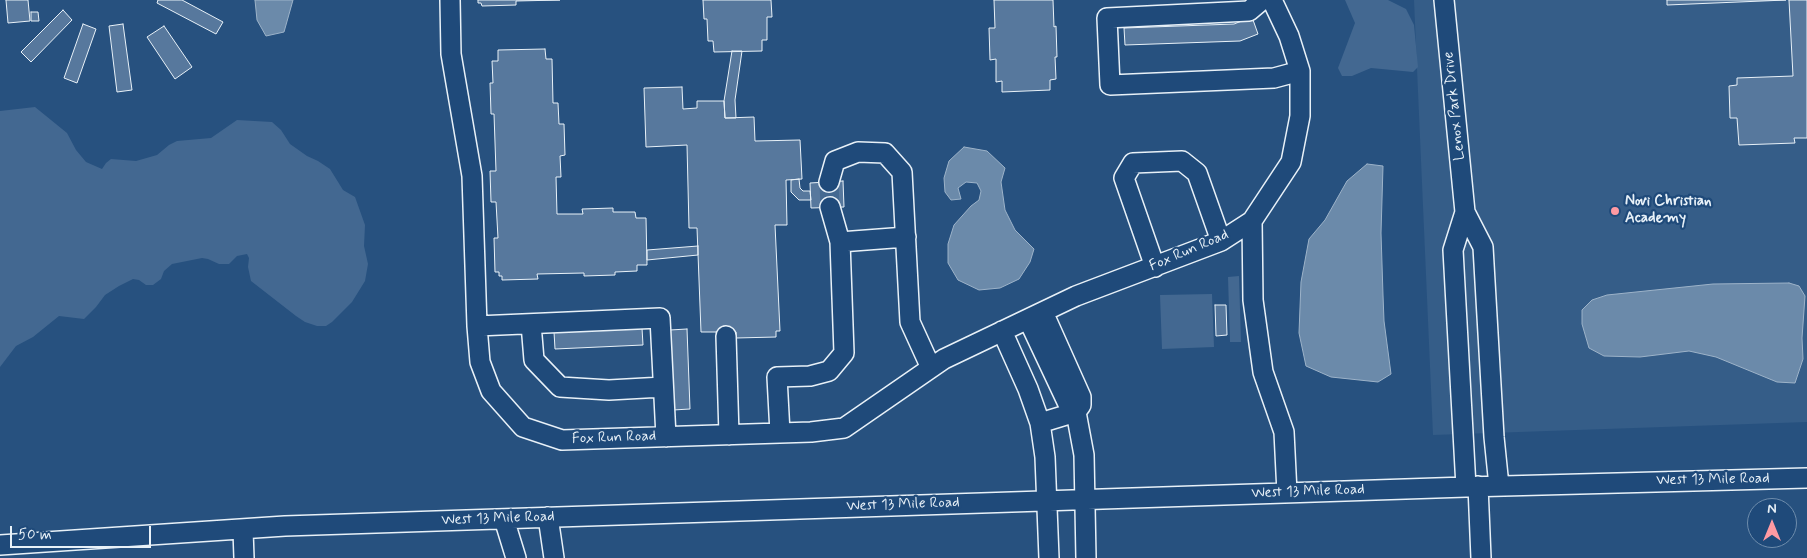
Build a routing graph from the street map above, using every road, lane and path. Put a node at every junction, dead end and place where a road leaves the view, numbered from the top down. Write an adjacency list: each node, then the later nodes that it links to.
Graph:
1 (450, 0): 16 (street, Fox Run Road)
2 (1262, 0): 5 (street)
3 (1272, 0): 5 (street, Fox Run Road)
4 (1444, 0): 8 (street, Lenox Park Drive)
5 (1300, 71): 9 (street, Fox Run Road)
6 (829, 182): 10 (street)
7 (830, 207): 12 (street)
8 (1465, 212): 19 (street, Lenox Park Drive); 21 (street, Lenox Park Drive)
9 (1252, 221): 11 (street, Fox Run Road); 31 (street)
10 (906, 237): 12 (street); 20 (street)
11 (1220, 241): 13 (street, Fox Run Road); 13 (street)
12 (840, 242): 25 (street)
13 (1155, 267): 14 (street, Fox Run Road)
14 (1036, 316): 17 (street, Fox Run Road); 23 (street)
15 (531, 324): 16 (street); 22 (street); 22 (street)
16 (477, 326): 27 (street, Fox Run Road)
17 (1002, 331): 20 (street, Fox Run Road); 24 (street)
18 (726, 336): 26 (street)
19 (1490, 366): 21 (street); 30 (street, Lenox Park Drive)
20 (931, 368): 25 (street, Fox Run Road)
21 (1459, 368): 29 (street, Lenox Park Drive)
22 (663, 387): 27 (street)
23 (1076, 412): 24 (street); 32 (street)
24 (1040, 423): 33 (street)
25 (780, 433): 26 (street, Fox Run Road)
26 (729, 435): 27 (street, Fox Run Road)
27 (666, 437)
28 (1807, 478): 30 (street, West 13 Mile Road)
29 (1472, 486): 30 (street, West 13 Mile Road); 31 (street, West 13 Mile Road); 43 (street, Lenox Park Drive)
30 (1499, 486)
31 (1287, 493): 32 (street, West 13 Mile Road)
32 (1085, 499): 33 (street, West 13 Mile Road); 42 (street)
33 (1047, 500): 34 (street, West 13 Mile Road); 41 (street)
34 (548, 517): 35 (street, West 13 Mile Road); 40 (street)
35 (504, 519): 36 (street, West 13 Mile Road); 39 (street)
36 (243, 530): 37 (street, West 13 Mile Road); 38 (street)
37 (0, 545)
38 (244, 558)
39 (516, 558)
40 (554, 558)
41 (1049, 558)
42 (1086, 558)
43 (1481, 558)

